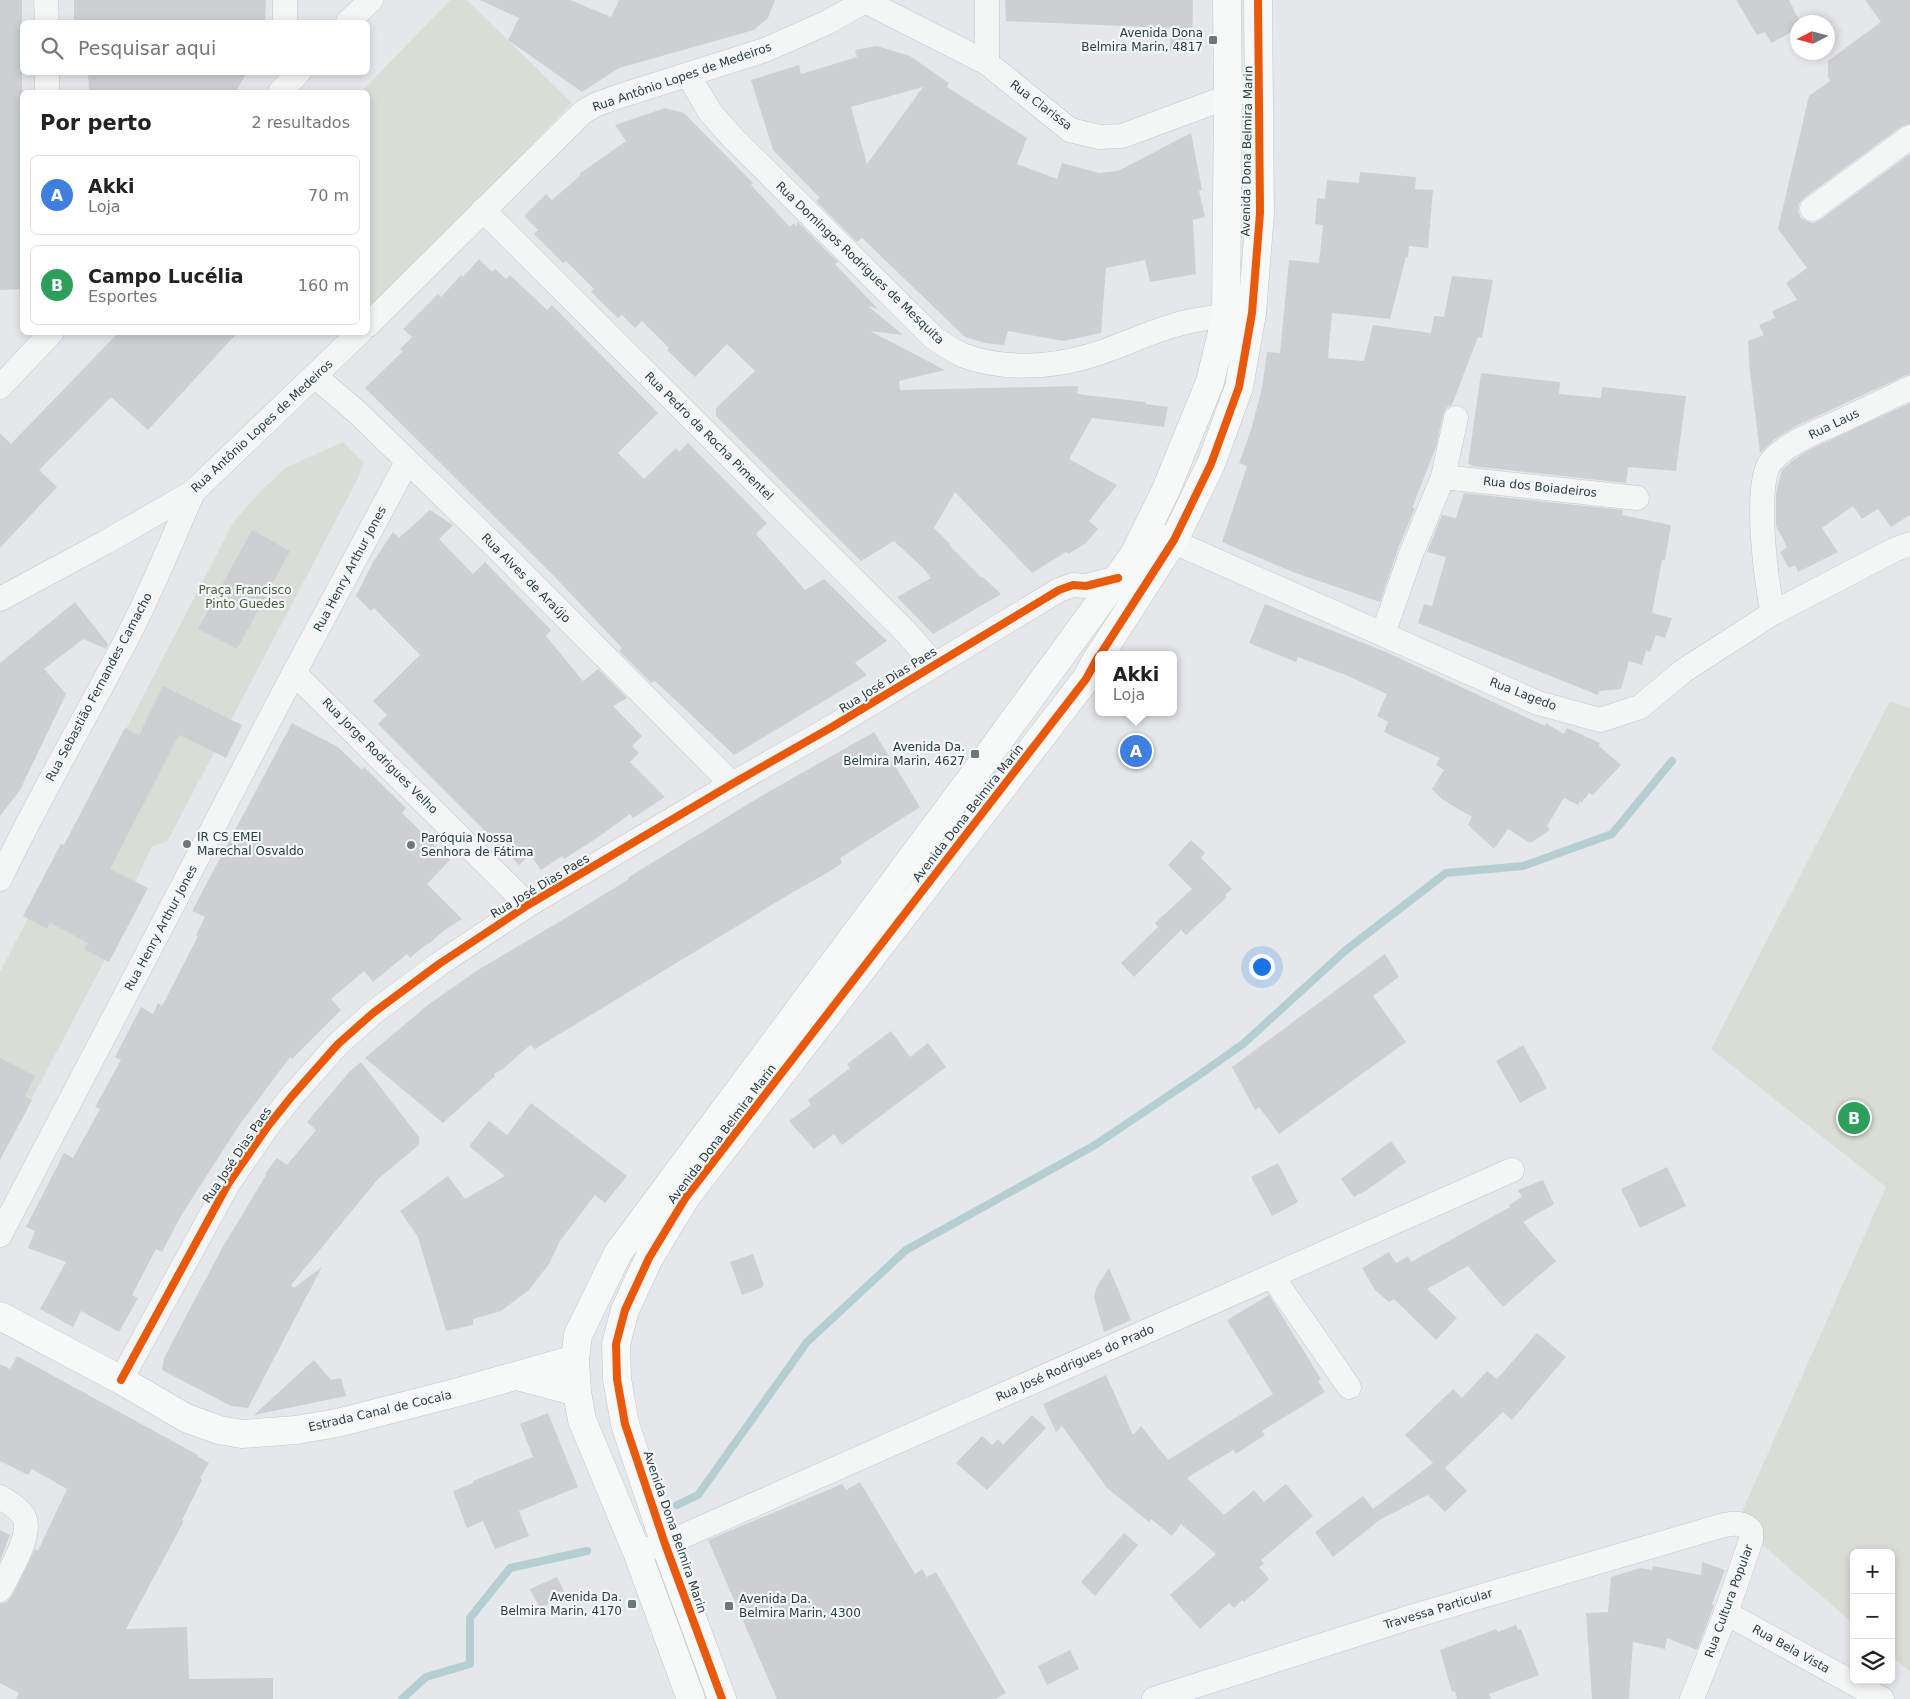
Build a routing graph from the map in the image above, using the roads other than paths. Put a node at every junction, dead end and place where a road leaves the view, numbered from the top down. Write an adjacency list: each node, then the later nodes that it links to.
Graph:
1 (46, 0): 8 (street)
2 (285, 0): 9 (street)
3 (371, 0): 10 (street)
4 (864, 0): 11 (street, Rua Clarissa); 13 (street, Rua Antônio Lopes de Medeiros)
5 (986, 0): 11 (street)
6 (1227, 0): 16 (main road, Avenida Dona Belmira Marin)
7 (1258, 0): 14 (main road, Avenida Dona Belmira Marin)
8 (47, 20)
9 (285, 20)
10 (350, 20)
11 (986, 63): 16 (street, Rua Clarissa)
12 (47, 75): 15 (street)
13 (688, 75): 19 (street, Rua Antônio Lopes de Medeiros); 20 (street, Rua Domingos Rodrigues de Mesquita)
14 (1260, 85): 16 (street, Rua Clarissa); 20 (main road, Avenida Dona Belmira Marin)
15 (47, 90)
16 (1228, 96): 20 (main road, Avenida Dona Belmira Marin)
17 (1910, 137): 18 (street)
18 (1812, 209)
19 (483, 210): 21 (street, Rua Antônio Lopes de Medeiros); 42 (street, Rua Pedro da Rocha Pimentel)
20 (1239, 315): 32 (main road, Avenida Dona Belmira Marin); 33 (main road, Avenida Dona Belmira Marin)
21 (370, 323)
22 (49, 335): 25 (street)
23 (357, 335): 24 (street, Rua Antônio Lopes de Medeiros)
24 (316, 377): 28 (street, Rua Alves de Araújo); 30 (street, Rua Antônio Lopes de Medeiros)
25 (0, 387)
26 (1910, 388): 38 (street, Rua Laus)
27 (1456, 418): 29 (street)
28 (407, 462): 43 (street, Rua Henry Arthur Jones); 44 (street, Rua Alves de Araújo)
29 (1443, 477): 31 (street, Rua dos Boiadeiros); 39 (street)
30 (193, 492): 36 (street, Rua Antônio Lopes de Medeiros); 45 (street, Rua Sebastião Fernandes Camacho)
31 (1637, 498)
32 (1147, 530): 33 (street, Rua Lagedo); 35 (main road, Avenida Dona Belmira Marin)
33 (1174, 540): 37 (main road, Avenida Dona Belmira Marin); 39 (street, Rua Lagedo)
34 (1910, 544): 38 (street, Rua Lagedo)
35 (1103, 586): 37 (street); 42 (street, Rua José Dias Paes); 51 (main road, Avenida Dona Belmira Marin)
36 (0, 599)
37 (1125, 613): 40 (main road, Avenida Dona Belmira Marin)
38 (1773, 613): 39 (street, Rua Lagedo)
39 (1383, 634)
40 (1102, 651)
41 (1095, 663): 56 (main road, Avenida Dona Belmira Marin)
42 (934, 664): 44 (street, Rua José Dias Paes)
43 (294, 673): 46 (street, Rua Jorge Rodrigues Velho); 48 (street, Rua Henry Arthur Jones)
44 (732, 784): 46 (street, Rua José Dias Paes)
45 (2, 871)
46 (528, 905): 53 (street, Rua José Dias Paes)
47 (1512, 1170): 49 (street, Rua José Rodrigues do Prado)
48 (0, 1235)
49 (1272, 1276): 54 (street); 59 (street, Rua José Rodrigues do Prado)
50 (0, 1316): 53 (main road, Estrada Canal de Cocaia)
51 (575, 1359): 52 (main road, Estrada Canal de Cocaia); 55 (main road, Avenida Dona Belmira Marin); 56 (main road)
52 (516, 1376): 53 (main road, Estrada Canal de Cocaia); 55 (main road, Estrada Canal de Cocaia)
53 (121, 1380)
54 (1349, 1387)
55 (577, 1392): 60 (main road, Avenida Dona Belmira Marin)
56 (625, 1424): 59 (main road, Avenida Dona Belmira Marin)
57 (0, 1497): 61 (street)
58 (1724, 1524): 62 (street, Rua Cultura Popular); 65 (street, Travessa Particular)
59 (665, 1544): 60 (street, Rua José Rodrigues do Prado); 64 (main road, Avenida Dona Belmira Marin)
60 (637, 1552): 63 (main road, Avenida Dona Belmira Marin)
61 (0, 1590)
62 (1726, 1613): 66 (street, Rua Cultura Popular); 67 (street, Rua Bela Vista)
63 (691, 1699)
64 (722, 1699)
65 (1154, 1699)
66 (1692, 1699)
67 (1882, 1699)

